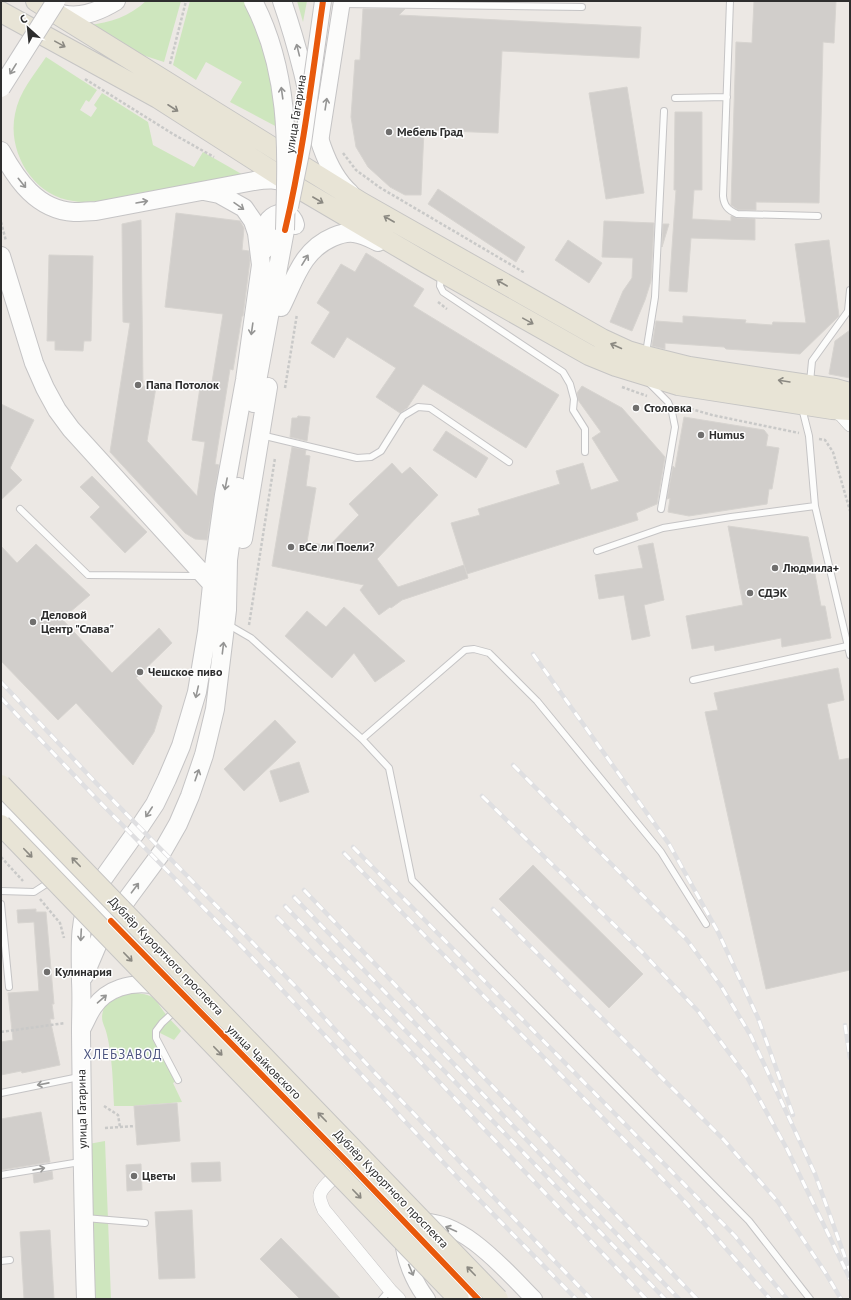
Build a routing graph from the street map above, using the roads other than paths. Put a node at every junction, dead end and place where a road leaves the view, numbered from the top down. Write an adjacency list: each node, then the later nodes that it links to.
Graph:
1 (116, 1): 7 (main road)
2 (253, 1): 20 (main road, one-way to 2, bridge)
3 (282, 1): 14 (main road, one-way to 3)
4 (323, 1): 20 (street, улица Гагарина, bridge)
5 (730, 1): 11 (lane)
6 (342, 2): 8 (lane); 14 (street, one-way to 6)
7 (43, 3): 10 (main road, one-way to 10, bridge); 18 (main road)
8 (582, 7)
9 (1, 12): 16 (main road, one-way to 16)
10 (1, 88)
11 (727, 97): 12 (lane); 19 (lane)
12 (675, 98)
13 (664, 111): 26 (lane)
14 (320, 142): 18 (main road)
15 (1, 150): 17 (main road, one-way to 17)
16 (300, 189): 17 (main road); 23 (main road, one-way to 23)
17 (204, 191): 22 (main road, one-way to 22)
18 (362, 203): 26 (main road, one-way to 18)
19 (818, 216)
20 (285, 230): 40 (main road)
21 (1, 256): 39 (main road)
22 (261, 265): 25 (main road); 39 (main road, улица Гагарина, one-way to 39)
23 (434, 268): 25 (main road, one-way to 23); 26 (main road, one-way to 26); 33 (lane)
24 (850, 290): 27 (lane)
25 (289, 308): 32 (main road)
26 (641, 365): 27 (main road, one-way to 26); 29 (main road); 37 (lane)
27 (810, 385): 28 (main road)
28 (850, 393)
29 (800, 404): 30 (main road); 35 (lane)
30 (844, 411): 31 (street)
31 (850, 425)
32 (259, 434): 34 (lane); 40 (main road)
33 (585, 452)
34 (509, 462)
35 (815, 506): 38 (lane); 41 (lane)
36 (20, 509): 39 (lane)
37 (661, 509)
38 (597, 551)
39 (207, 578): 50 (main road, улица Гагарина, one-way to 50)
40 (227, 617): 44 (lane); 52 (main road, one-way to 40)
41 (847, 646): 42 (lane); 43 (lane)
42 (850, 655)
43 (693, 680)
44 (362, 739): 53 (lane); 76 (lane)
45 (1, 785): 74 (main road, Дублёр Курортного проспекта, one-way to 45, bridge)
46 (1, 803): 48 (main road, улица Чайковского)
47 (1, 825): 72 (main road, one-way to 72, bridge)
48 (66, 872): 49 (lane); 50 (main road, улица Чайковского)
49 (1, 892)
50 (90, 897): 52 (main road, улица Чайковского); 54 (main road, улица Гагарина, one-way to 54)
51 (1, 904): 55 (lane)
52 (111, 921): 54 (main road); 56 (street, улица Чайковского)
53 (706, 924)
54 (82, 983): 57 (main road, улица Гагарина)
55 (9, 987)
56 (184, 996): 57 (street, one-way to 56); 59 (lane); 62 (street, улица Чайковского)
57 (81, 1026): 58 (main road, улица Гагарина)
58 (81, 1077): 60 (lane, one-way to 60); 61 (main road, улица Гагарина)
59 (178, 1080)
60 (1, 1092)
61 (83, 1162): 63 (lane, one-way to 61); 64 (main road, улица Гагарина)
62 (350, 1164): 65 (street, улица Чайковского); 69 (street)
63 (1, 1175)
64 (84, 1218): 66 (lane); 70 (main road, улица Гагарина)
65 (401, 1219): 71 (street, one-way to 71); 73 (street, улица Чайковского); 75 (street, one-way to 65)
66 (145, 1223)
67 (10, 1260): 68 (lane)
68 (1, 1261)
69 (390, 1296)
70 (86, 1299)
71 (427, 1299)
72 (459, 1299)
73 (478, 1299)
74 (498, 1299)
75 (534, 1299)
76 (810, 1299)

